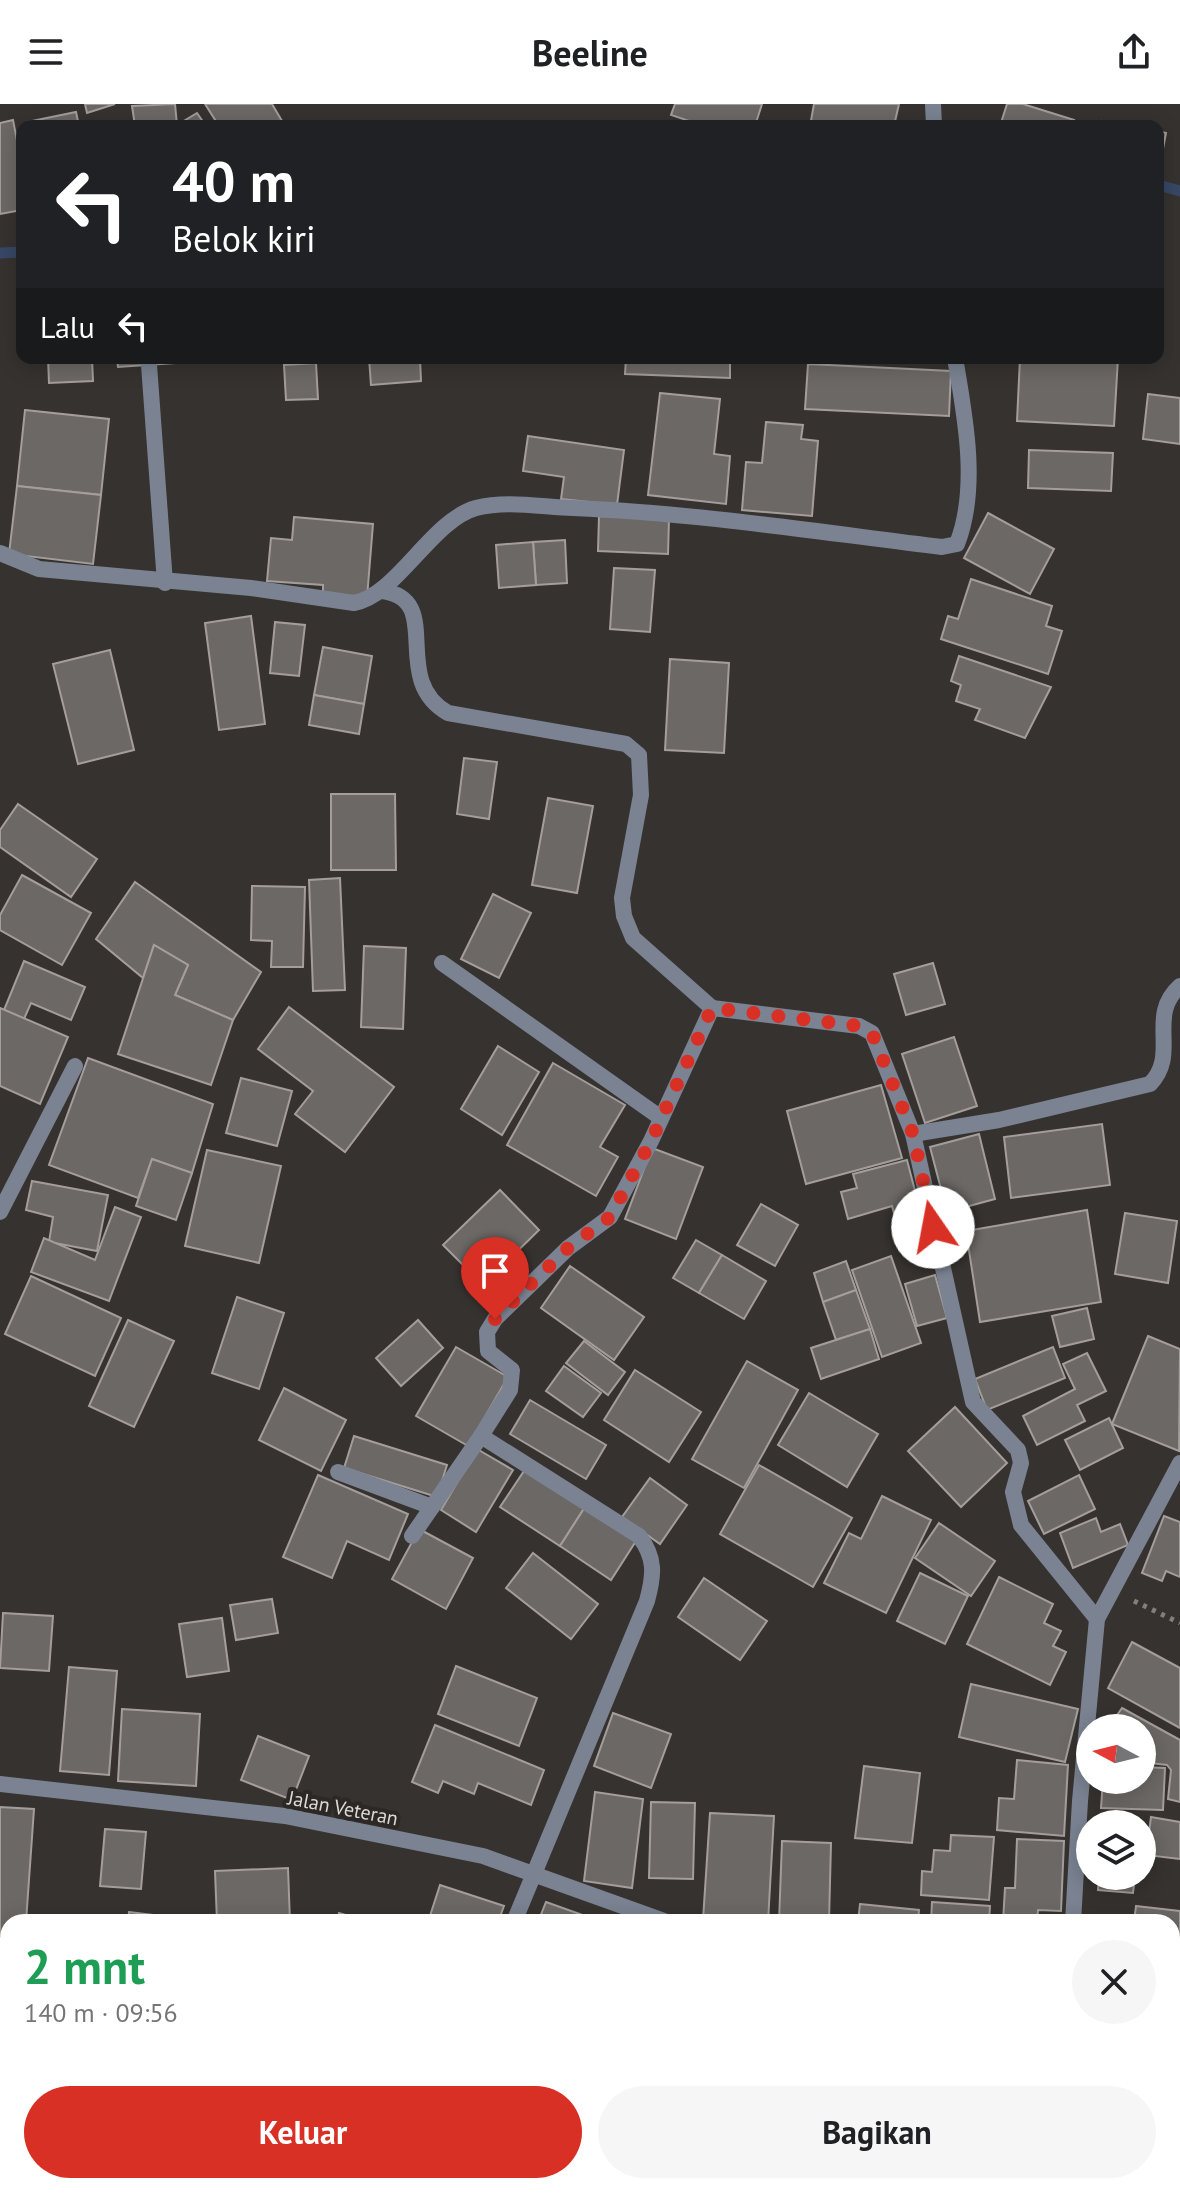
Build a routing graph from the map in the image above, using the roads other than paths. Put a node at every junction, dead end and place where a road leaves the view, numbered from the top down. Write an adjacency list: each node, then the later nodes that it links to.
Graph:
1 (956, 364): 5 (street)
2 (149, 365): 4 (street)
3 (0, 553): 4 (street)
4 (165, 583): 5 (street)
5 (382, 591): 8 (street)
6 (442, 963): 10 (street)
7 (1180, 986): 11 (street)
8 (712, 1008): 10 (street); 11 (street)
9 (75, 1066): 12 (street)
10 (661, 1118): 13 (street)
11 (913, 1134): 18 (street)
12 (0, 1212)
13 (481, 1436): 16 (street); 20 (street)
14 (1180, 1463): 18 (street)
15 (338, 1472): 16 (street)
16 (432, 1507): 17 (street)
17 (412, 1536)
18 (1097, 1619): 23 (street)
19 (0, 1784): 20 (street, Jalan Veteran)
20 (531, 1881): 21 (street); 22 (street, Jalan Veteran)
21 (517, 1914)
22 (640, 1914)
23 (1073, 1914)

